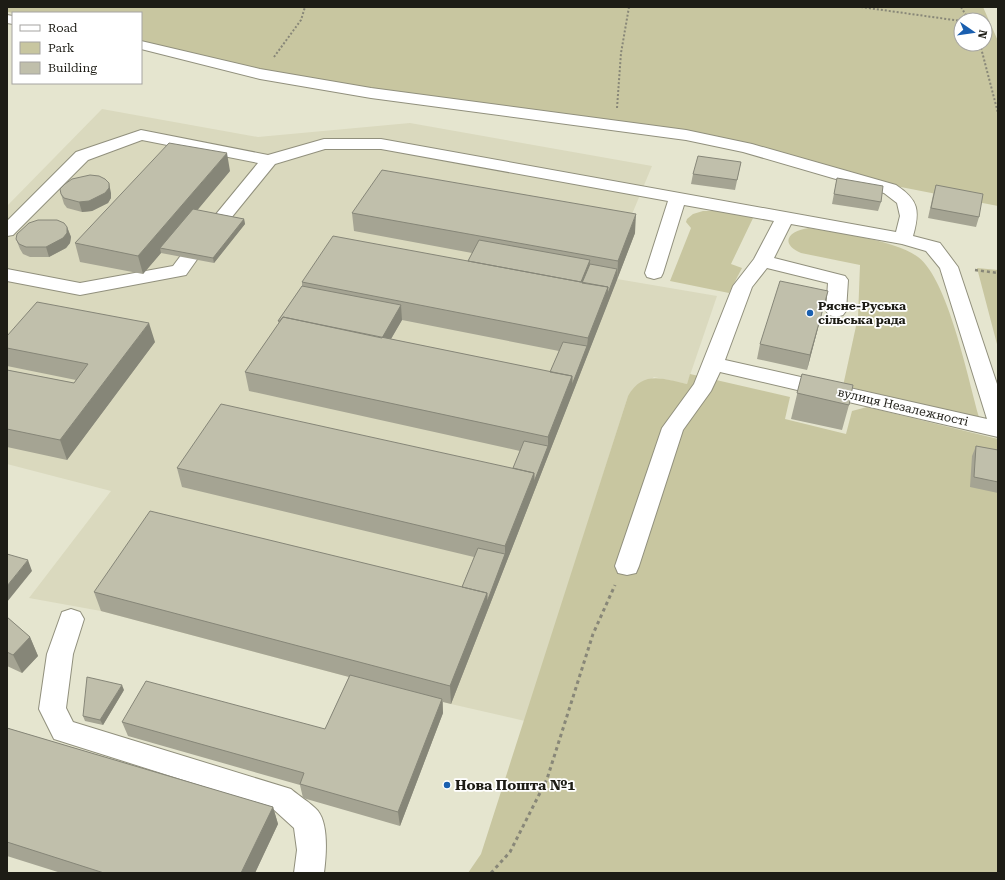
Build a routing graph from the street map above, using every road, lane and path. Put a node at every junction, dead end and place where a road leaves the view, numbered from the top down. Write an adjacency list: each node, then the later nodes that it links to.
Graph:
1 (305, 7): 7 (path)
2 (629, 7): 9 (path)
3 (861, 7): 4 (path)
4 (953, 20)
5 (142, 45): 7 (street)
6 (982, 52): 8 (path)
7 (260, 74): 9 (street)
8 (998, 113)
9 (617, 126): 15 (street)
10 (269, 160): 11 (street); 13 (street); 14 (street)
11 (678, 197): 12 (street); 18 (street)
12 (785, 217): 15 (street); 17 (street)
13 (221, 219)
14 (7, 231)
15 (903, 239): 22 (street)
16 (189, 258): 19 (street)
17 (763, 261): 20 (street); 21 (street)
18 (654, 273)
19 (7, 275)
20 (836, 311)
21 (714, 364): 23 (street, вулиця Незалежності); 24 (street)
22 (998, 420)
23 (998, 429)
24 (627, 566): 27 (path)
25 (71, 619): 26 (street)
26 (309, 873)
27 (492, 873)

